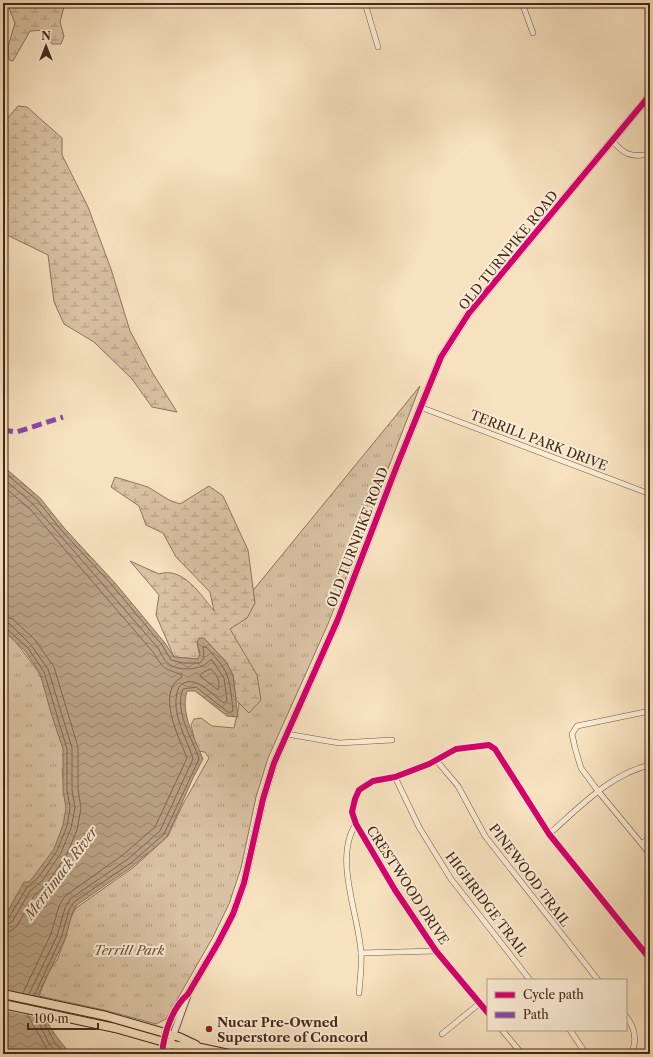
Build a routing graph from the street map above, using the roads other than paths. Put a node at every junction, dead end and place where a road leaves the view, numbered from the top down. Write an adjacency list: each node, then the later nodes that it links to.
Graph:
1 (364, 3): 4 (street)
2 (522, 3): 3 (street)
3 (533, 33)
4 (378, 47)
5 (650, 95): 6 (street, OLD TURNPIKE ROAD)
6 (612, 140): 7 (street); 8 (street, OLD TURNPIKE ROAD)
7 (650, 154)
8 (420, 407): 9 (street, TERRILL PARK DRIVE); 11 (street, OLD TURNPIKE ROAD)
9 (650, 494)
10 (650, 711): 16 (street)
11 (287, 734): 12 (street); 35 (street, OLD TURNPIKE ROAD)
12 (392, 740)
13 (436, 760): 15 (street); 18 (street); 26 (street, PINEWOOD TRAIL)
14 (650, 765): 16 (street)
15 (396, 777): 17 (street); 25 (street, HIGHRIDGE TRAIL)
16 (598, 791): 18 (street); 20 (street)
17 (356, 824): 22 (street, CRESTWOOD DRIVE); 23 (street)
18 (549, 834): 24 (street)
19 (650, 837): 20 (street)
20 (642, 844): 21 (street)
21 (650, 854)
22 (436, 951): 23 (street); 29 (street, CRESTWOOD DRIVE)
23 (361, 953): 27 (street)
24 (650, 959)
25 (529, 979)
26 (597, 979)
27 (360, 993)
28 (3, 994): 35 (main road)
29 (480, 1003): 31 (street, CRESTWOOD DRIVE); 36 (street)
30 (3, 1004): 37 (main road)
31 (487, 1011)
32 (627, 1018): 44 (street)
33 (503, 1031): 42 (street)
34 (571, 1031): 43 (street)
35 (170, 1034): 37 (street, OLD TURNPIKE ROAD); 38 (main road)
36 (442, 1034)
37 (167, 1043): 38 (main road); 39 (street); 40 (street)
38 (201, 1048): 41 (main road)
39 (162, 1054)
40 (168, 1054)
41 (229, 1054)
42 (522, 1054)
43 (586, 1054)
44 (631, 1054)

